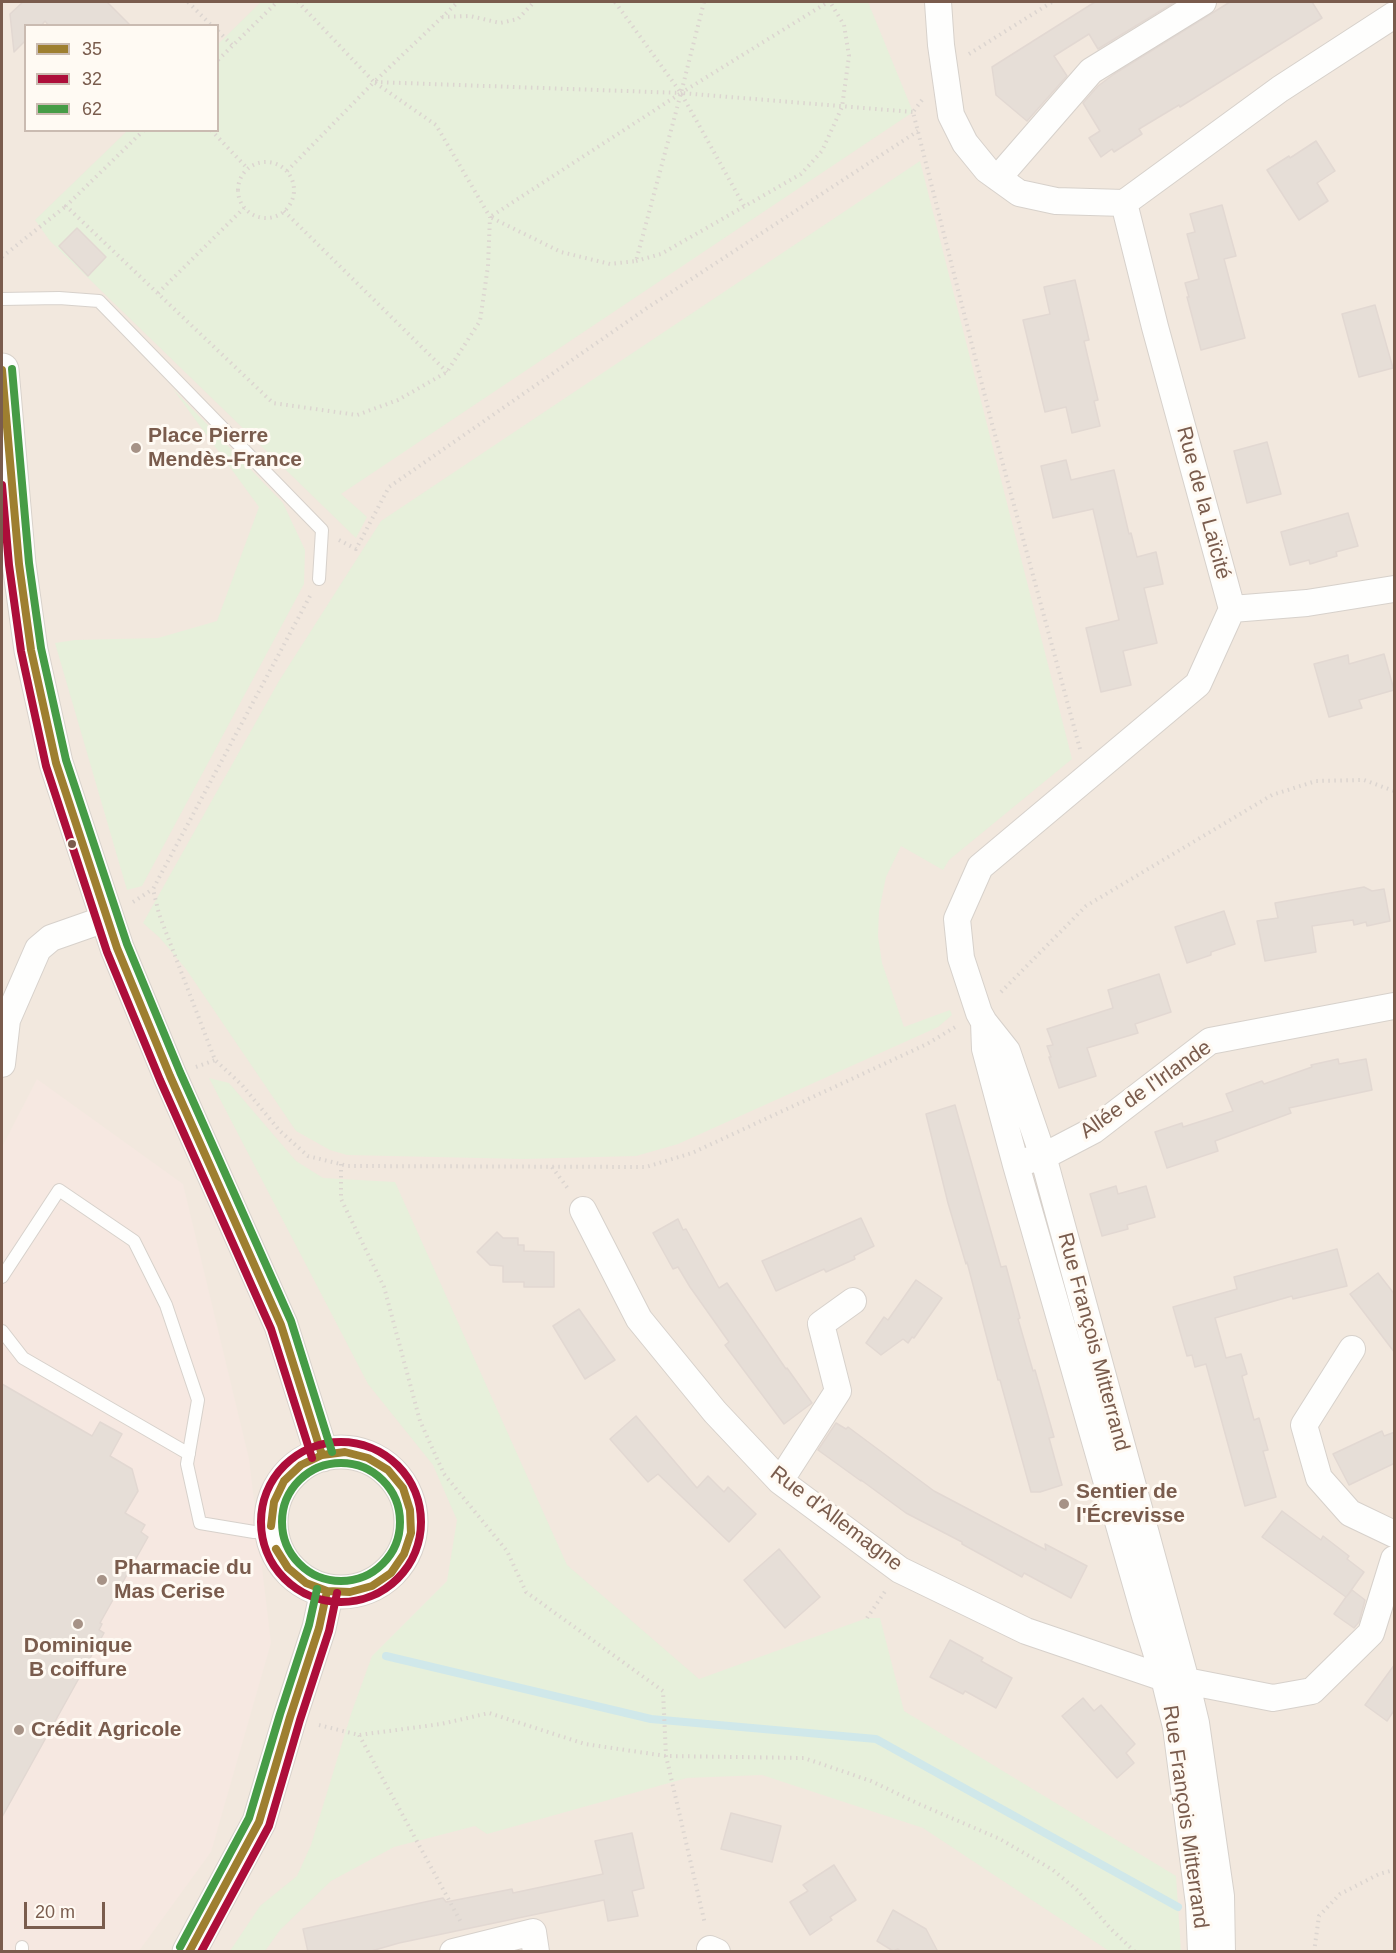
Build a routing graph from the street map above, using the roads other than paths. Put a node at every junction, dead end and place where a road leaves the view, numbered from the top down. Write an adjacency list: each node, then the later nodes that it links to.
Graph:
1 (938, 2): 4 (street)
2 (1203, 2): 4 (street)
3 (1395, 15): 5 (street)
4 (998, 178): 5 (street)
5 (1124, 203): 11 (street, Rue de la Laïcité)
6 (2, 299): 9 (lane)
7 (2, 370): 8 (main road)
8 (10, 567): 12 (main road)
9 (319, 579)
10 (1395, 589): 11 (street)
11 (1232, 609): 14 (street, Rue de la Laïcité)
12 (108, 918): 15 (street); 25 (main road)
13 (1395, 1006): 17 (street, Allée de l'Irlande)
14 (981, 1018): 17 (street, Rue François Mitterrand); 18 (street, Rue François Mitterrand)
15 (4, 1020): 16 (street)
16 (2, 1064)
17 (1043, 1156): 18 (street); 31 (street, Rue François Mitterrand)
18 (1016, 1165): 31 (street, Rue François Mitterrand)
19 (583, 1210): 26 (street, Rue d'Allemagne)
20 (2, 1277): 24 (lane)
21 (853, 1301): 26 (street)
22 (2, 1331): 24 (lane)
23 (1352, 1349): 28 (street)
24 (189, 1454): 27 (lane)
25 (322, 1455): 27 (main road); 30 (main road)
26 (780, 1481): 31 (street, Rue d'Allemagne)
27 (272, 1531): 30 (main road)
28 (1395, 1534)
29 (1395, 1559): 31 (street, Rue d'Allemagne)
30 (327, 1591): 33 (main road)
31 (1175, 1680): 35 (street, Rue François Mitterrand); 36 (street, Rue François Mitterrand)
32 (464, 1949): 34 (street)
33 (189, 1951)
34 (536, 1952)
35 (1201, 1952)
36 (1222, 1952)

